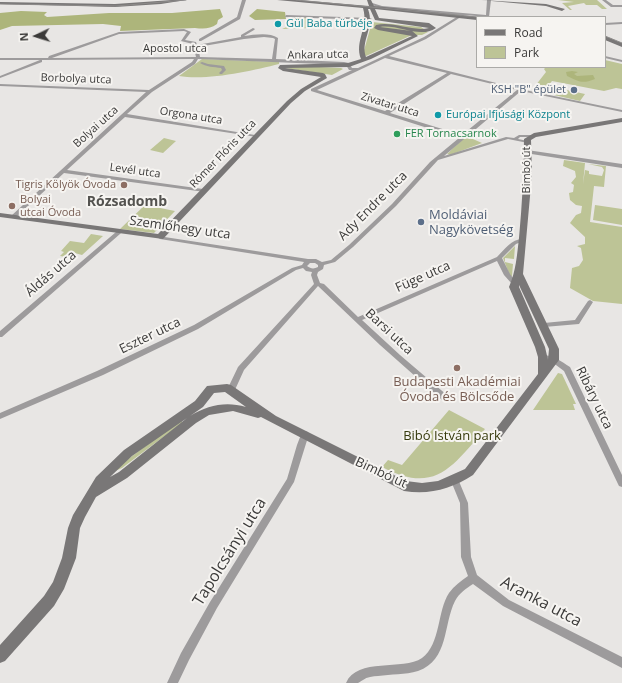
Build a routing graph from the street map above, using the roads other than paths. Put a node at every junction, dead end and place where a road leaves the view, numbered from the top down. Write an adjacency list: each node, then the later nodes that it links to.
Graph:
1 (184, 0): 10 (street)
2 (191, 0): 10 (street)
3 (244, 0): 25 (street)
4 (279, 0): 13 (street)
5 (359, 0): 13 (street)
6 (483, 0): 7 (street)
7 (489, 0): 8 (street); 16 (street)
8 (554, 0)
9 (604, 0): 14 (street)
10 (168, 2): 11 (street)
11 (0, 3)
12 (370, 3): 13 (street); 16 (street); 34 (street, Ankara utca)
13 (364, 6): 18 (street)
14 (622, 6)
15 (286, 16): 18 (street)
16 (461, 16): 17 (street); 30 (street, Rómer Flóris utca)
17 (476, 18)
18 (370, 19): 34 (street)
19 (622, 22): 20 (street)
20 (606, 23)
21 (253, 30): 23 (street)
22 (606, 34): 26 (street)
23 (240, 37): 28 (street); 36 (street)
24 (606, 38): 27 (street)
25 (200, 40)
26 (622, 40)
27 (622, 44)
28 (195, 46): 31 (street); 33 (street)
29 (606, 56): 35 (street)
30 (386, 57): 40 (street, Rómer Flóris utca); 42 (street)
31 (197, 58): 33 (street, Apostol utca); 36 (street, Apostol utca); 37 (street, Bolyai utca)
32 (0, 59): 33 (street, Apostol utca)
33 (45, 59): 44 (street)
34 (364, 60): 39 (street, Ankara utca)
35 (622, 61)
36 (272, 62): 38 (street); 39 (street, Apostol utca)
37 (194, 63): 38 (street); 48 (street, Bolyai utca)
38 (202, 63): 41 (street)
39 (349, 66): 40 (street); 43 (street, Ankara utca)
40 (359, 69): 46 (street, Rómer Flóris utca)
41 (221, 73)
42 (450, 73): 47 (street); 50 (street)
43 (321, 74): 46 (street, Rómer Flóris utca)
44 (0, 77)
45 (0, 85): 48 (street, Borbolya utca)
46 (309, 89): 50 (street, Zivatar utca); 53 (street, Rómer Flóris utca)
47 (520, 90): 49 (street); 54 (street, Ady Endre utca)
48 (150, 91): 51 (street, Bolyai utca)
49 (622, 111)
50 (386, 112): 54 (street, Zivatar utca)
51 (124, 115): 53 (street, Orgona utca); 59 (street, Bolyai utca)
52 (622, 120): 55 (street, Bimbó út)
53 (255, 136): 60 (street, Rómer Flóris utca)
54 (462, 136): 57 (street, Ady Endre utca)
55 (529, 139): 56 (street, Bimbó út); 57 (street, Ady Endre utca)
56 (527, 152): 58 (street); 65 (street, Bimbó út)
57 (438, 159): 68 (street, Ady Endre utca)
58 (622, 166)
59 (63, 171): 60 (street, Levél utca); 62 (street, Bolyai utca)
60 (203, 191): 64 (street, Rómer Flóris utca)
61 (0, 215): 62 (street, Szemlőhegy utca)
62 (13, 217): 63 (street, Szemlőhegy utca)
63 (118, 232): 64 (street, Szemlőhegy utca); 75 (street, Áldás utca)
64 (160, 237): 67 (street, Szemlőhegy utca)
65 (522, 240): 66 (street, Füge utca); 70 (street, Bimbó út)
66 (499, 258): 70 (street); 73 (street, Füge utca)
67 (306, 264): 68 (street); 69 (street); 83 (street, Eszter utca)
68 (321, 264): 69 (street)
69 (315, 271): 71 (street)
70 (517, 278): 74 (street); 76 (street, Bimbó út)
71 (317, 284): 73 (street, Barsi utca); 79 (street)
72 (590, 302): 74 (street)
73 (358, 319): 80 (street, Barsi utca)
74 (544, 325): 77 (street)
75 (0, 335)
76 (543, 357): 77 (street, Ribáry utca); 78 (street, Bimbó út)
77 (554, 360): 78 (street, Bimbó út); 87 (street, Ribáry utca)
78 (543, 374): 86 (street, Bimbó út)
79 (229, 390): 81 (street, Bimbó út); 82 (street); 84 (street, Bimbó út)
80 (445, 398)
81 (204, 399): 82 (street); 88 (street, Bimbó út)
82 (221, 408): 84 (street, Bimbó út); 88 (street, Bimbó út)
83 (0, 416)
84 (272, 418): 85 (street, Bimbó út)
85 (305, 434): 86 (street, Bimbó út); 92 (street, Tapolcsányi utca)
86 (455, 481): 89 (street)
87 (622, 484)
88 (94, 492): 90 (street, Bimbó út)
89 (473, 578): 91 (street, Aranka utca); 93 (street)
90 (0, 656)
91 (622, 664)
92 (172, 683)
93 (351, 683)

